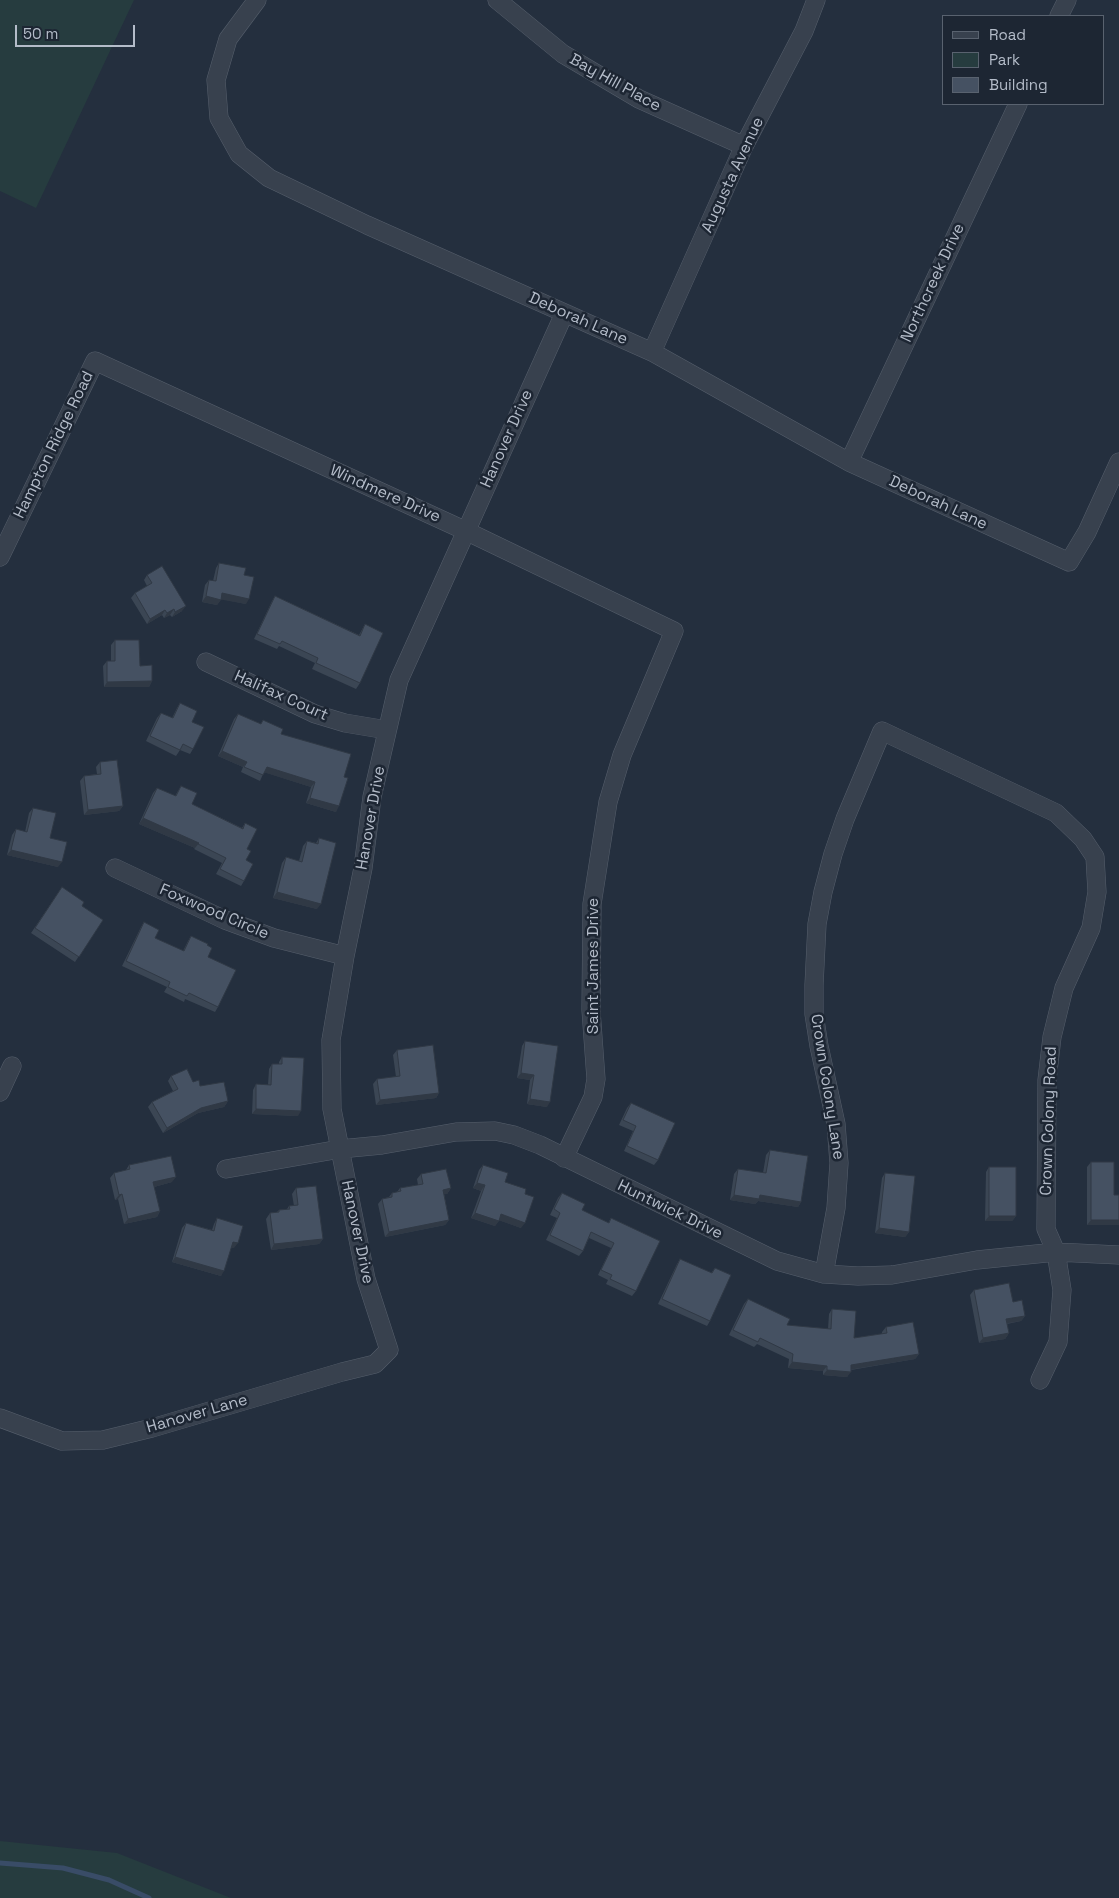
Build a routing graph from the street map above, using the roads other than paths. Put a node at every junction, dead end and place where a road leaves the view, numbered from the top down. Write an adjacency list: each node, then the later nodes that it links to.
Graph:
1 (257, 0): 8 (street, Deborah Lane)
2 (497, 0): 7 (street, Bay Hill Place)
3 (816, 0): 7 (street, Augusta Avenue)
4 (1067, 0): 5 (street)
5 (1060, 15)
6 (1018, 105): 11 (street, Northcreek Drive)
7 (744, 146): 9 (street, Augusta Avenue)
8 (564, 314): 9 (street, Deborah Lane); 13 (street, Hanover Drive)
9 (652, 352): 11 (street, Deborah Lane)
10 (95, 361): 13 (street, Windmere Drive); 14 (street, Hampton Ridge Road)
11 (849, 462): 12 (street, Deborah Lane)
12 (1119, 462)
13 (466, 531): 15 (street, Windmere Drive); 17 (street, Hanover Drive)
14 (0, 557)
15 (674, 630): 24 (street, Saint James Drive)
16 (206, 662): 17 (street, Halifax Court)
17 (387, 730): 20 (street, Hanover Drive)
18 (882, 731): 26 (street, Crown Colony Road); 28 (street, Crown Colony Lane)
19 (115, 868): 20 (street, Foxwood Circle)
20 (345, 956): 23 (street, Hanover Drive)
21 (12, 1066): 22 (street)
22 (0, 1092)
23 (340, 1149): 24 (street, Huntwick Drive); 25 (street, Huntwick Drive); 29 (street, Hanover Drive)
24 (564, 1158): 28 (street, Huntwick Drive)
25 (226, 1170)
26 (1056, 1252): 27 (street, Huntwick Drive); 28 (street, Huntwick Drive); 30 (street, Crown Colony Road)
27 (1119, 1256)
28 (824, 1274)
29 (389, 1350): 31 (street, Hanover Lane)
30 (1040, 1380)
31 (0, 1418)

